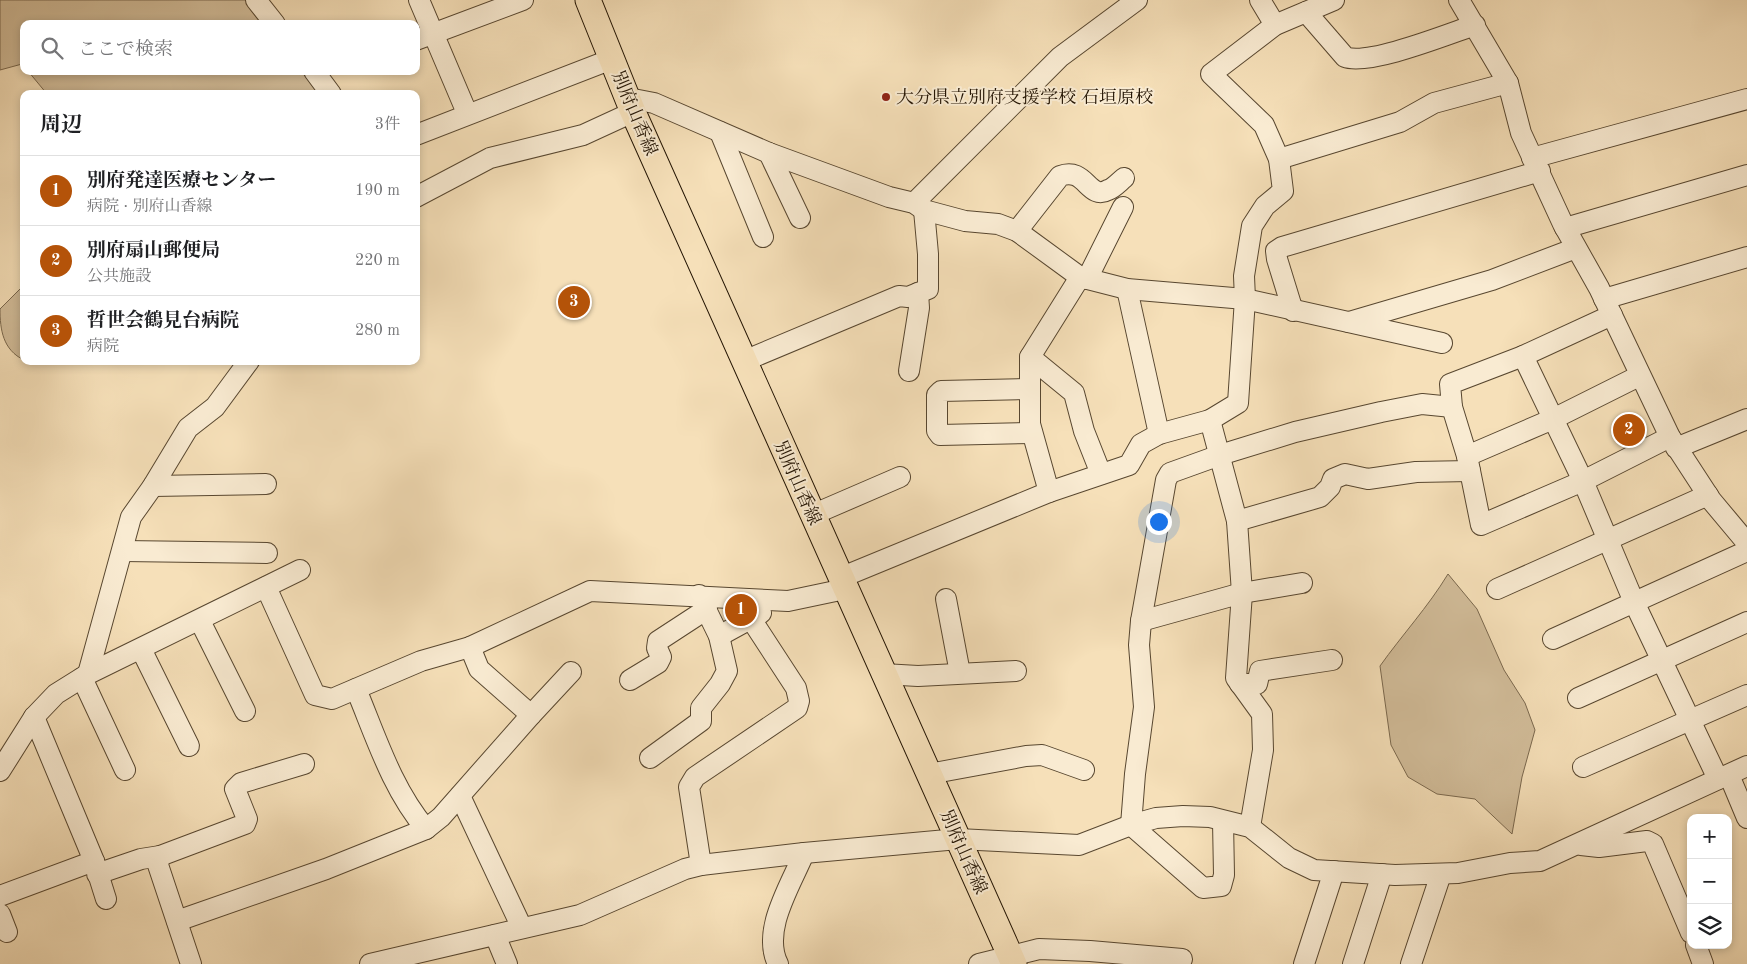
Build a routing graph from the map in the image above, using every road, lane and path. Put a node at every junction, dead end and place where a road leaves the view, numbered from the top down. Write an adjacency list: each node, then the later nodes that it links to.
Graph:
1 (256, 0): 10 (street)
2 (419, 0): 13 (street)
3 (523, 0): 13 (street)
4 (588, 0): 14 (main road, 別府山香線)
5 (1137, 0): 29 (street)
6 (1260, 0): 11 (street)
7 (1334, 0): 9 (street)
8 (1459, 0): 12 (street)
9 (1306, 12): 11 (street); 12 (street)
10 (272, 20)
11 (1275, 25): 24 (street)
12 (1475, 25): 16 (street)
13 (424, 37): 20 (street)
14 (612, 59): 19 (main road, 別府山香線); 20 (street)
15 (323, 75): 17 (street)
16 (1508, 83): 24 (street); 25 (street)
17 (329, 90)
18 (1747, 99): 25 (street)
19 (631, 105): 21 (street); 28 (street); 47 (main road, 別府山香線)
20 (467, 113): 22 (street)
21 (720, 132): 23 (street); 34 (street)
22 (420, 133)
23 (769, 153): 29 (street); 31 (street)
24 (1279, 159): 40 (street)
25 (1536, 164): 32 (street); 42 (street)
26 (1747, 175): 32 (street)
27 (1124, 178): 33 (street)
28 (420, 195)
29 (919, 206): 33 (street); 39 (street)
30 (1123, 207): 37 (street)
31 (800, 218)
32 (1565, 228): 35 (street)
33 (1017, 231): 37 (street)
34 (763, 236)
35 (1576, 248): 41 (street); 43 (street)
36 (1747, 257): 41 (street)
37 (1084, 278): 38 (street); 46 (street)
38 (1127, 290): 40 (street); 57 (street)
39 (918, 293): 47 (street); 49 (street)
40 (1245, 299): 42 (street); 55 (street)
41 (1608, 307): 45 (street); 50 (street)
42 (1293, 311): 43 (street)
43 (1349, 322): 44 (street)
44 (1442, 343)
45 (1523, 356): 52 (street); 53 (street)
46 (1030, 357): 51 (street); 61 (street)
47 (744, 361): 68 (main road, 別府山香線)
48 (246, 365): 65 (street)
49 (909, 370)
50 (1639, 376): 53 (street); 58 (street)
51 (1029, 389): 56 (street); 56 (street)
52 (1452, 407): 59 (street); 60 (street)
53 (1553, 419): 60 (street); 63 (street)
54 (1747, 419): 58 (street)
55 (1210, 420): 57 (street); 59 (street)
56 (1032, 434): 66 (street)
57 (1159, 434): 61 (street)
58 (1673, 443): 63 (street); 67 (street)
59 (1220, 455): 69 (street); 87 (street)
60 (1468, 463): 63 (street); 69 (street)
61 (1101, 474): 66 (street)
62 (900, 477): 68 (street)
63 (1583, 481): 70 (street)
64 (266, 484): 65 (street)
65 (153, 486): 72 (street)
66 (1049, 492): 76 (street)
67 (1708, 495): 70 (street); 71 (street)
68 (812, 515): 76 (main road, 別府山香線)
69 (1237, 521): 80 (street)
70 (1608, 540): 79 (street); 84 (street)
71 (1747, 543)
72 (123, 550): 74 (street); 99 (street)
73 (1747, 551): 84 (street)
74 (267, 553)
75 (300, 570): 78 (street)
76 (843, 583): 82 (street); 98 (main road, 別府山香線)
77 (1302, 583): 80 (street)
78 (266, 587): 86 (street); 102 (street)
79 (1497, 589)
80 (1242, 593): 87 (street); 101 (street)
81 (946, 599): 97 (street)
82 (788, 601): 83 (street); 85 (street)
83 (703, 602): 89 (street); 91 (street); 100 (street)
84 (1634, 602): 90 (street); 94 (street)
85 (751, 618): 89 (street); 129 (street)
86 (200, 621): 92 (street); 105 (street)
87 (1141, 621): 122 (street)
88 (1747, 622): 94 (street)
89 (719, 636): 110 (street)
90 (1553, 639)
91 (470, 647): 102 (street); 106 (street)
92 (141, 649): 99 (street); 109 (street)
93 (1332, 660): 101 (street)
94 (1662, 661): 104 (street); 108 (street)
95 (1016, 671): 97 (street)
96 (571, 672): 106 (street)
97 (960, 673): 98 (street)
98 (883, 674): 117 (main road, 別府山香線)
99 (85, 676): 107 (street); 115 (street)
100 (630, 680)
101 (1240, 684): 123 (street)
102 (356, 689): 124 (street)
103 (1747, 695): 108 (street)
104 (1578, 698)
105 (245, 710)
106 (531, 715): 119 (street)
107 (34, 717): 114 (street); 130 (street)
108 (1690, 722): 113 (street); 118 (street)
109 (189, 746)
110 (650, 758)
111 (304, 764): 128 (street)
112 (1747, 766): 118 (street)
113 (1583, 767)
114 (0, 770)
115 (124, 770)
116 (1084, 770): 117 (street)
117 (929, 774): 125 (main road, 別府山香線)
118 (1724, 777): 120 (street); 126 (street)
119 (460, 796): 124 (street); 139 (street)
120 (1747, 818)
121 (1223, 821): 122 (street); 122 (street); 123 (street)
122 (1131, 824): 125 (street)
123 (1250, 827): 131 (street)
124 (426, 830): 137 (street)
125 (958, 839): 127 (street); 144 (main road, 別府山香線)
126 (1576, 845): 133 (street); 138 (street)
127 (804, 853): 129 (street); 148 (street)
128 (160, 856): 130 (street); 137 (street)
129 (701, 865): 139 (street)
130 (95, 868): 134 (street); 135 (street)
131 (1334, 871): 132 (street); 150 (street)
132 (1382, 874): 133 (street); 151 (street)
133 (1441, 874): 152 (street)
134 (0, 896)
135 (106, 900)
136 (0, 914): 140 (street)
137 (177, 921): 145 (street)
138 (1687, 925)
139 (522, 928): 141 (street)
140 (7, 932)
141 (495, 935): 146 (street); 147 (street)
142 (1697, 949): 153 (street)
143 (1182, 959): 144 (street)
144 (1012, 960): 149 (street)
145 (191, 964)
146 (370, 964)
147 (507, 964)
148 (778, 964)
149 (979, 964)
150 (1304, 964)
151 (1353, 964)
152 (1411, 964)
153 (1703, 964)

